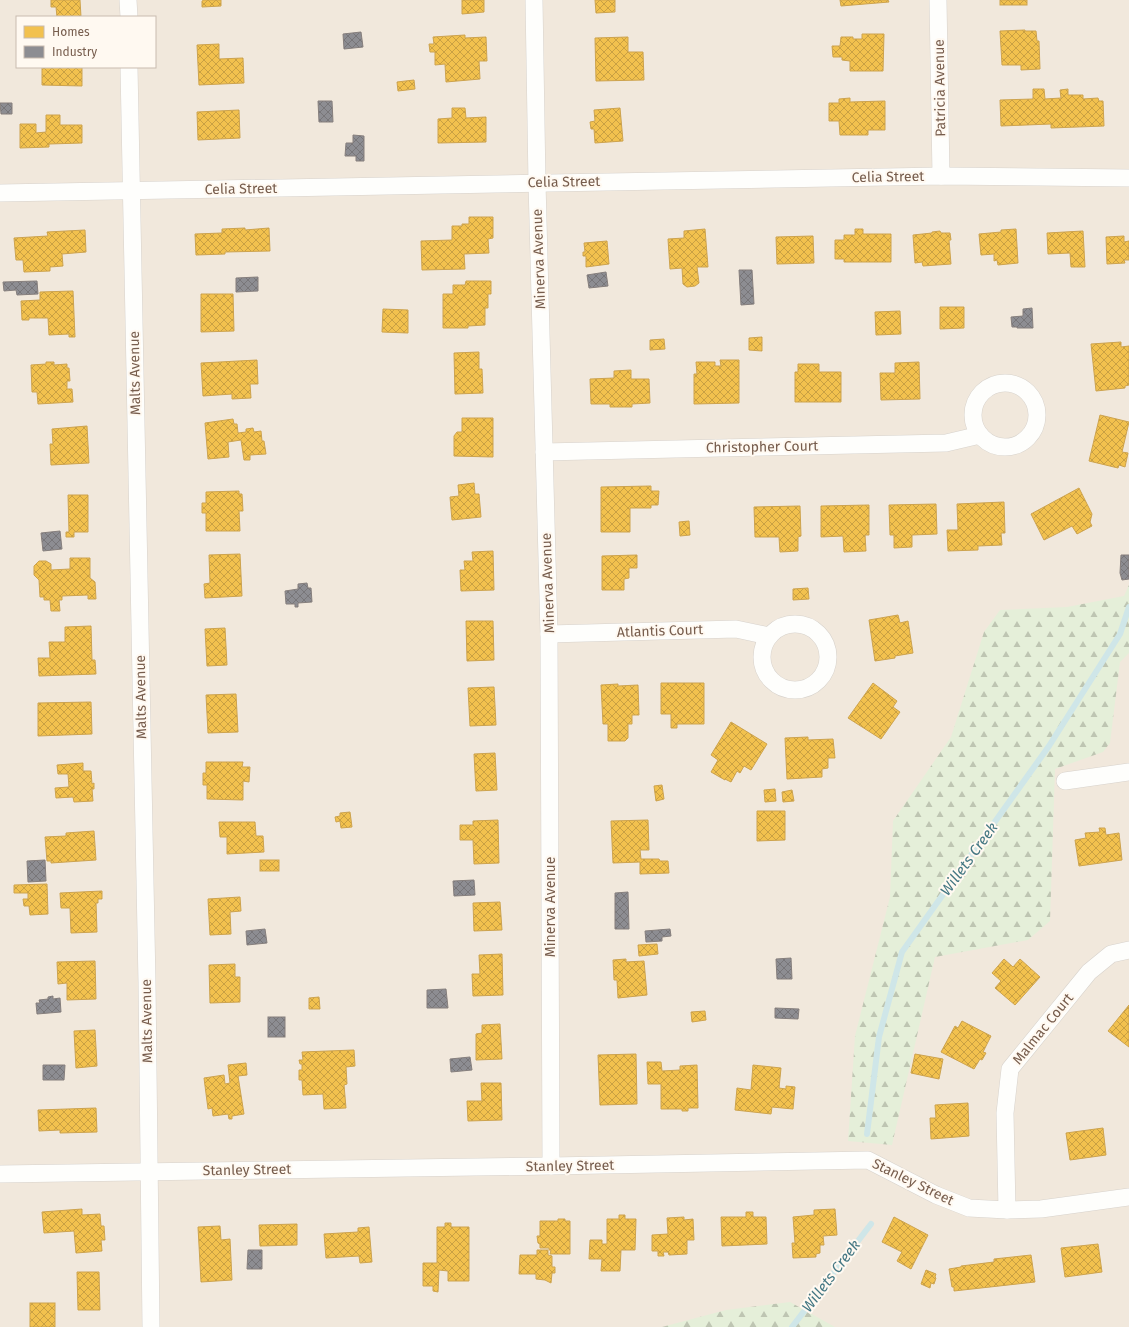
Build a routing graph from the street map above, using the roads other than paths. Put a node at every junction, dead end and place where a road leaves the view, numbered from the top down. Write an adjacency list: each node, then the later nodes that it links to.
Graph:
1 (128, 0): 4 (street)
2 (534, 0): 8 (street, Minerva Avenue)
3 (938, 0): 6 (street, Patricia Avenue)
4 (129, 16)
5 (130, 68): 9 (street, Malts Avenue)
6 (941, 176): 7 (street, Celia Street); 8 (street, Celia Street)
7 (1129, 178)
8 (537, 182): 9 (street, Celia Street); 12 (street, Minerva Avenue)
9 (131, 191): 10 (street, Celia Street); 19 (street, Malts Avenue)
10 (0, 193)
11 (980, 435): 12 (street, Christopher Court)
12 (544, 452): 13 (street, Minerva Avenue)
13 (549, 634): 14 (street, Atlantis Court); 18 (street, Minerva Avenue)
14 (769, 636)
15 (1129, 772): 16 (street)
16 (1065, 781)
17 (1129, 950): 22 (street, Malmac Court)
18 (551, 1166): 19 (street, Stanley Street); 22 (street, Stanley Street)
19 (150, 1171): 20 (street, Stanley Street); 23 (street, Malts Avenue)
20 (0, 1174)
21 (1129, 1197): 22 (street, Stanley Street)
22 (1007, 1210)
23 (151, 1327)

